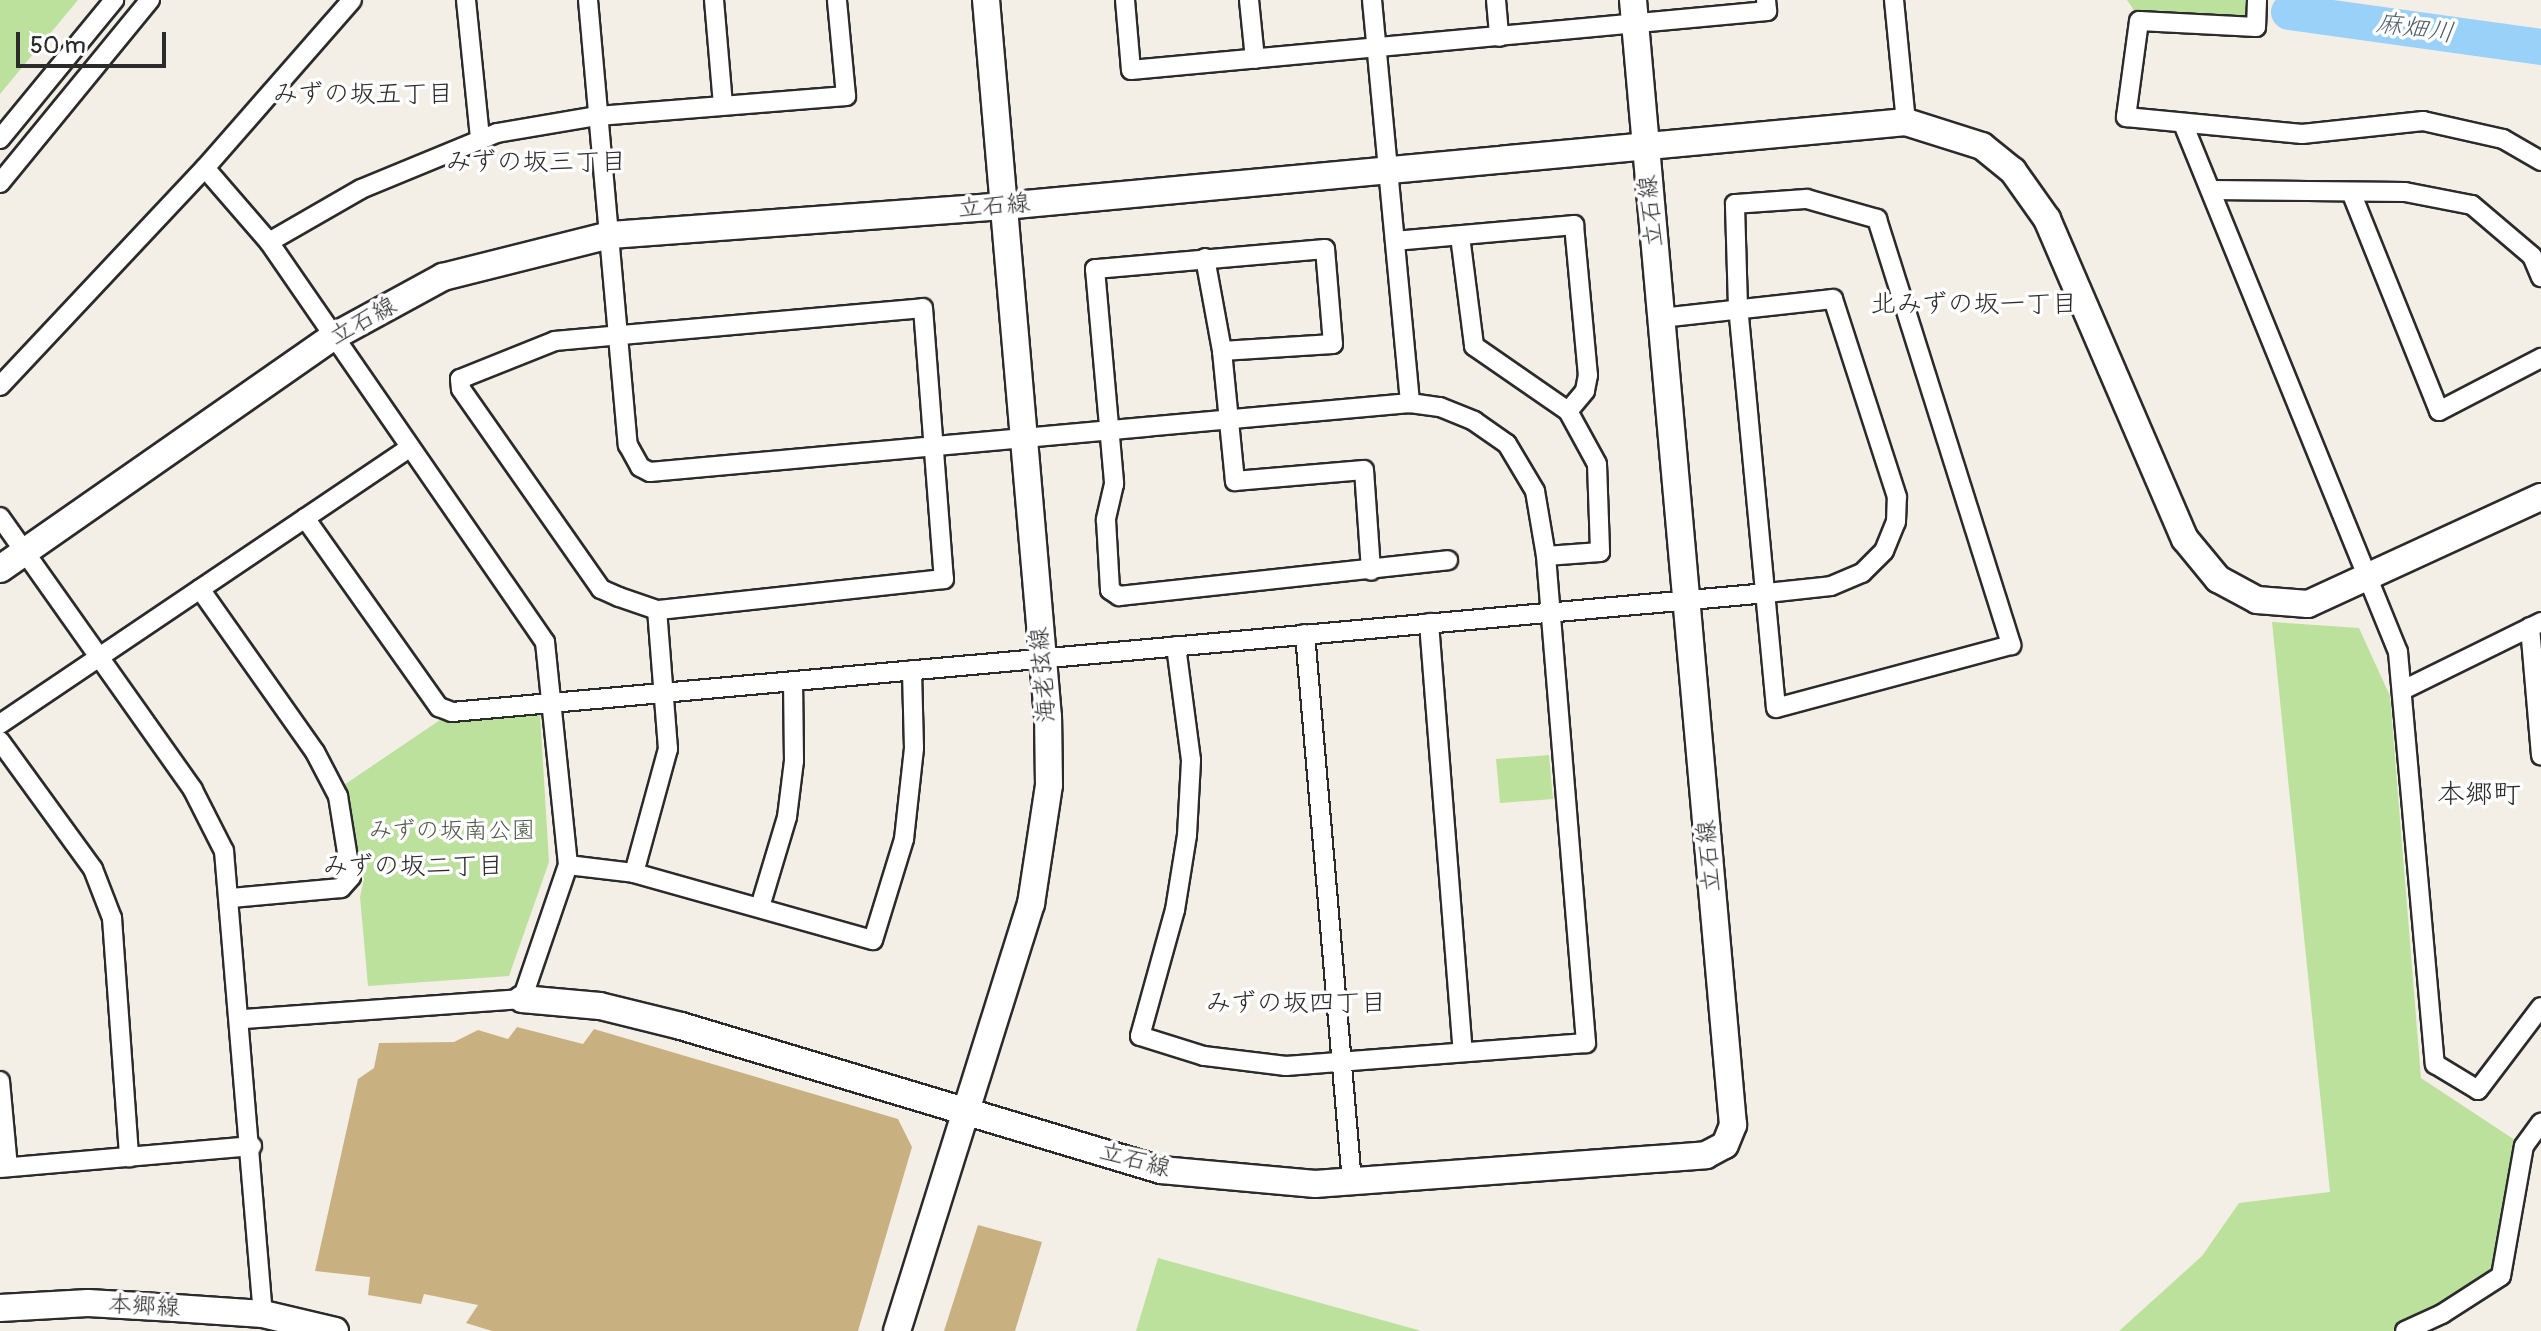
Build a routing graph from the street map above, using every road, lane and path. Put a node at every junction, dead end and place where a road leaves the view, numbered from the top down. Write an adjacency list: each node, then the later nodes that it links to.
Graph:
1 (114, 0): 24 (street)
2 (150, 0): 30 (street)
3 (352, 0): 28 (street)
4 (466, 0): 25 (street)
5 (588, 0): 21 (street)
6 (714, 0): 20 (street)
7 (837, 0): 20 (street)
8 (986, 0): 33 (street, 海老弦線)
9 (1125, 0): 19 (street)
10 (1249, 0): 19 (street)
11 (1372, 0): 18 (street)
12 (1496, 0): 17 (street)
13 (1766, 0): 16 (street)
14 (1894, 0): 22 (street)
15 (2257, 0): 23 (street)
16 (1634, 11): 17 (street); 26 (street)
17 (1499, 37): 18 (street)
18 (1377, 49): 19 (street); 29 (street)
19 (1255, 59)
20 (723, 105): 21 (street)
21 (598, 116): 25 (street); 34 (street)
22 (1906, 122): 26 (street); 62 (street)
23 (2184, 126): 27 (street); 31 (street)
24 (0, 139)
25 (480, 139): 37 (street)
26 (1644, 145): 29 (street, 立石線); 41 (street, 立石線)
27 (2541, 161)
28 (205, 168): 37 (street); 46 (street)
29 (1390, 169): 33 (street, 立石線); 36 (street)
30 (0, 183)
31 (2211, 190): 32 (street); 62 (street)
32 (2351, 192): 39 (street); 45 (street)
33 (1004, 206): 34 (street, 立石線); 51 (street, 海老弦線)
34 (610, 235): 42 (street); 43 (street, 立石線)
35 (1460, 236): 36 (street); 48 (street); 48 (street)
36 (1395, 241): 47 (street)
37 (269, 242): 43 (street)
38 (1205, 258): 44 (street); 44 (street); 50 (street)
39 (2541, 277)
40 (1738, 307): 41 (street); 64 (street); 64 (street); 64 (street)
41 (1661, 318): 65 (street, 立石線)
42 (618, 332): 52 (street); 52 (street); 66 (street)
43 (331, 338): 53 (street); 57 (street, 立石線)
44 (1222, 351): 49 (street)
45 (2541, 358)
46 (0, 386)
47 (1410, 403): 49 (street); 58 (street)
48 (1568, 411): 58 (street)
49 (1229, 419): 50 (street); 61 (street)
50 (1107, 430): 51 (street); 61 (street)
51 (1025, 439): 52 (street); 73 (street, 海老弦線)
52 (933, 446): 66 (street)
53 (408, 449): 56 (street); 78 (street)
54 (2541, 497): 62 (street)
55 (0, 517): 57 (street)
56 (305, 518): 63 (street); 78 (street)
57 (25, 551): 60 (street, 立石線); 72 (street)
58 (1546, 556): 67 (street)
59 (1448, 560): 61 (street)
60 (0, 569)
61 (1371, 571)
62 (2367, 580): 76 (street)
63 (200, 589): 72 (street); 84 (street)
64 (1767, 593): 65 (street)
65 (1686, 600): 67 (street); 97 (street, 立石線)
66 (657, 610): 77 (street)
67 (1548, 612): 68 (street); 89 (street)
68 (1429, 623): 70 (street); 89 (street)
69 (2536, 624): 76 (street); 81 (street)
70 (1305, 634): 71 (street); 90 (street)
71 (1176, 646): 73 (street); 90 (street)
72 (100, 656): 79 (street); 84 (street)
73 (1040, 658): 74 (street); 92 (street, 海老弦線)
74 (912, 670): 75 (street); 85 (street)
75 (793, 681): 77 (street); 85 (street)
76 (2403, 690): 87 (street)
77 (664, 691): 78 (street); 83 (street)
78 (551, 703): 82 (street)
79 (0, 724)
80 (0, 741): 95 (street)
81 (2541, 756)
82 (568, 865): 83 (street); 86 (street)
83 (634, 873): 85 (street)
84 (231, 898): 88 (street)
85 (760, 907)
86 (522, 999): 88 (street); 92 (street, 立石線)
87 (2541, 1007)
88 (241, 1019): 94 (street)
89 (1463, 1051): 90 (street)
90 (1340, 1064): 97 (street)
91 (0, 1081): 96 (street)
92 (966, 1110): 97 (street, 立石線); 101 (street, 海老弦線)
93 (2541, 1123): 102 (street)
94 (252, 1146): 95 (street); 99 (street)
95 (129, 1157): 96 (street)
96 (4, 1167)
97 (1352, 1182)
98 (0, 1308): 99 (street, 本郷線)
99 (264, 1323): 100 (street, 本郷線)
100 (335, 1331)
101 (897, 1331)
102 (2405, 1331)

